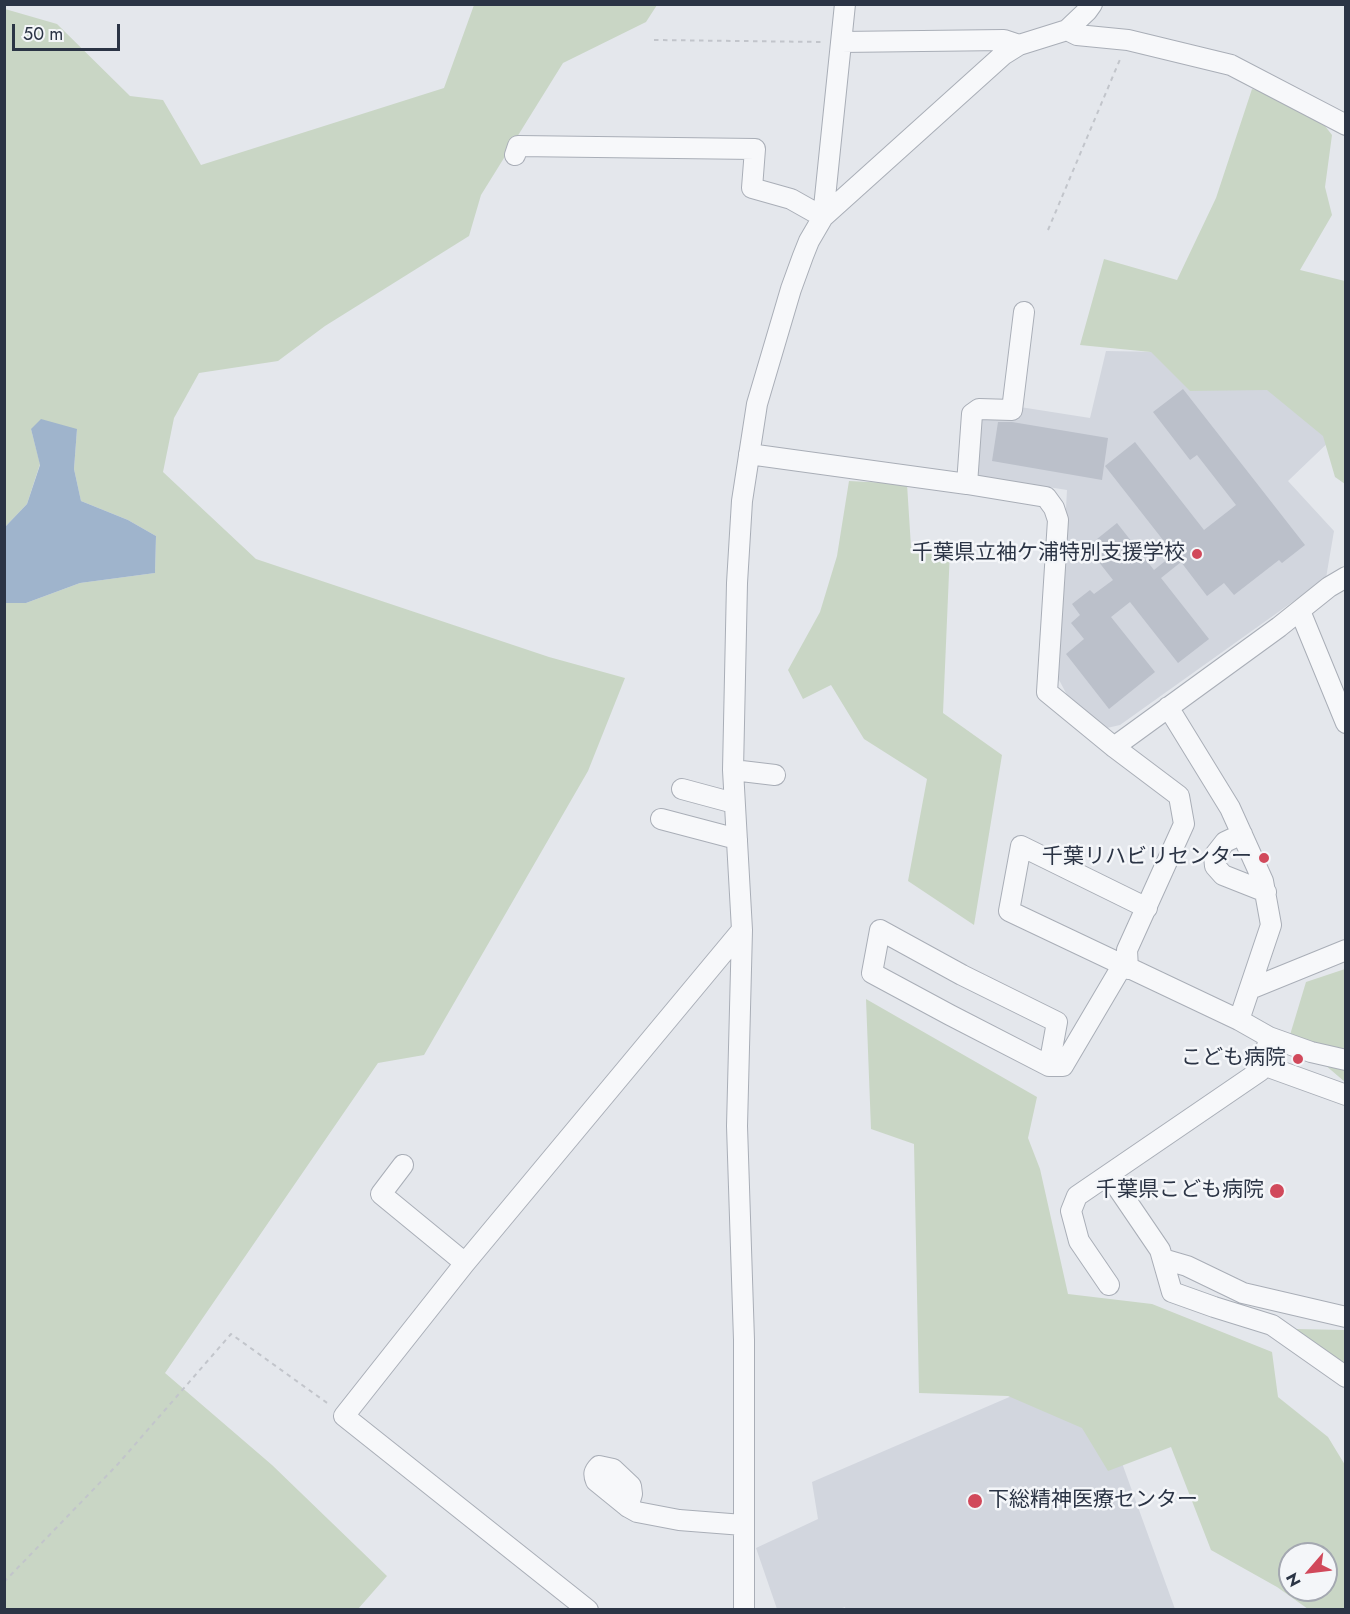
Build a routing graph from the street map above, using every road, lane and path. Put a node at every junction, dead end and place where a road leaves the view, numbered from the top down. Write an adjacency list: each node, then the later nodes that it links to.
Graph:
1 (844, 4): 6 (street)
2 (1092, 4): 3 (street)
3 (1066, 30): 5 (street); 7 (street)
4 (654, 40): 6 (path)
5 (1128, 40): 8 (street); 11 (path)
6 (841, 42): 7 (street); 10 (street)
7 (1019, 45): 10 (street)
8 (1346, 125)
9 (515, 155): 10 (street)
10 (823, 217): 13 (street)
11 (1048, 230)
12 (1024, 312): 14 (street)
13 (748, 454): 14 (street); 20 (street)
14 (967, 484): 19 (street)
15 (1346, 577): 16 (street)
16 (1300, 611): 17 (street); 18 (street)
17 (1168, 707): 19 (street); 25 (street)
18 (1346, 723)
19 (1114, 747): 28 (street)
20 (733, 770): 21 (street); 23 (street)
21 (775, 775)
22 (682, 789): 23 (street)
23 (734, 803): 26 (street)
24 (661, 819): 26 (street)
25 (1242, 834): 27 (street); 27 (street)
26 (737, 840): 29 (street)
27 (1266, 892): 32 (street)
28 (1147, 908): 31 (street); 31 (street)
29 (742, 930): 42 (street); 48 (street)
30 (1346, 950): 32 (street)
31 (1125, 967): 33 (street); 37 (street)
32 (1250, 988): 33 (street)
33 (1239, 1020): 34 (street)
34 (1269, 1037): 35 (street); 36 (street)
35 (1346, 1060)
36 (1263, 1065): 38 (street); 40 (street)
37 (1049, 1066): 37 (street)
38 (1346, 1095)
39 (403, 1166): 42 (street)
40 (1109, 1174): 41 (street); 43 (street)
41 (1163, 1259): 44 (street); 45 (street)
42 (465, 1263): 46 (street)
43 (1109, 1285)
44 (1346, 1317)
45 (1346, 1377)
46 (344, 1416): 49 (path); 50 (street)
47 (628, 1507): 48 (street)
48 (743, 1525): 51 (street)
49 (4, 1582)
50 (588, 1610)
51 (744, 1610)

